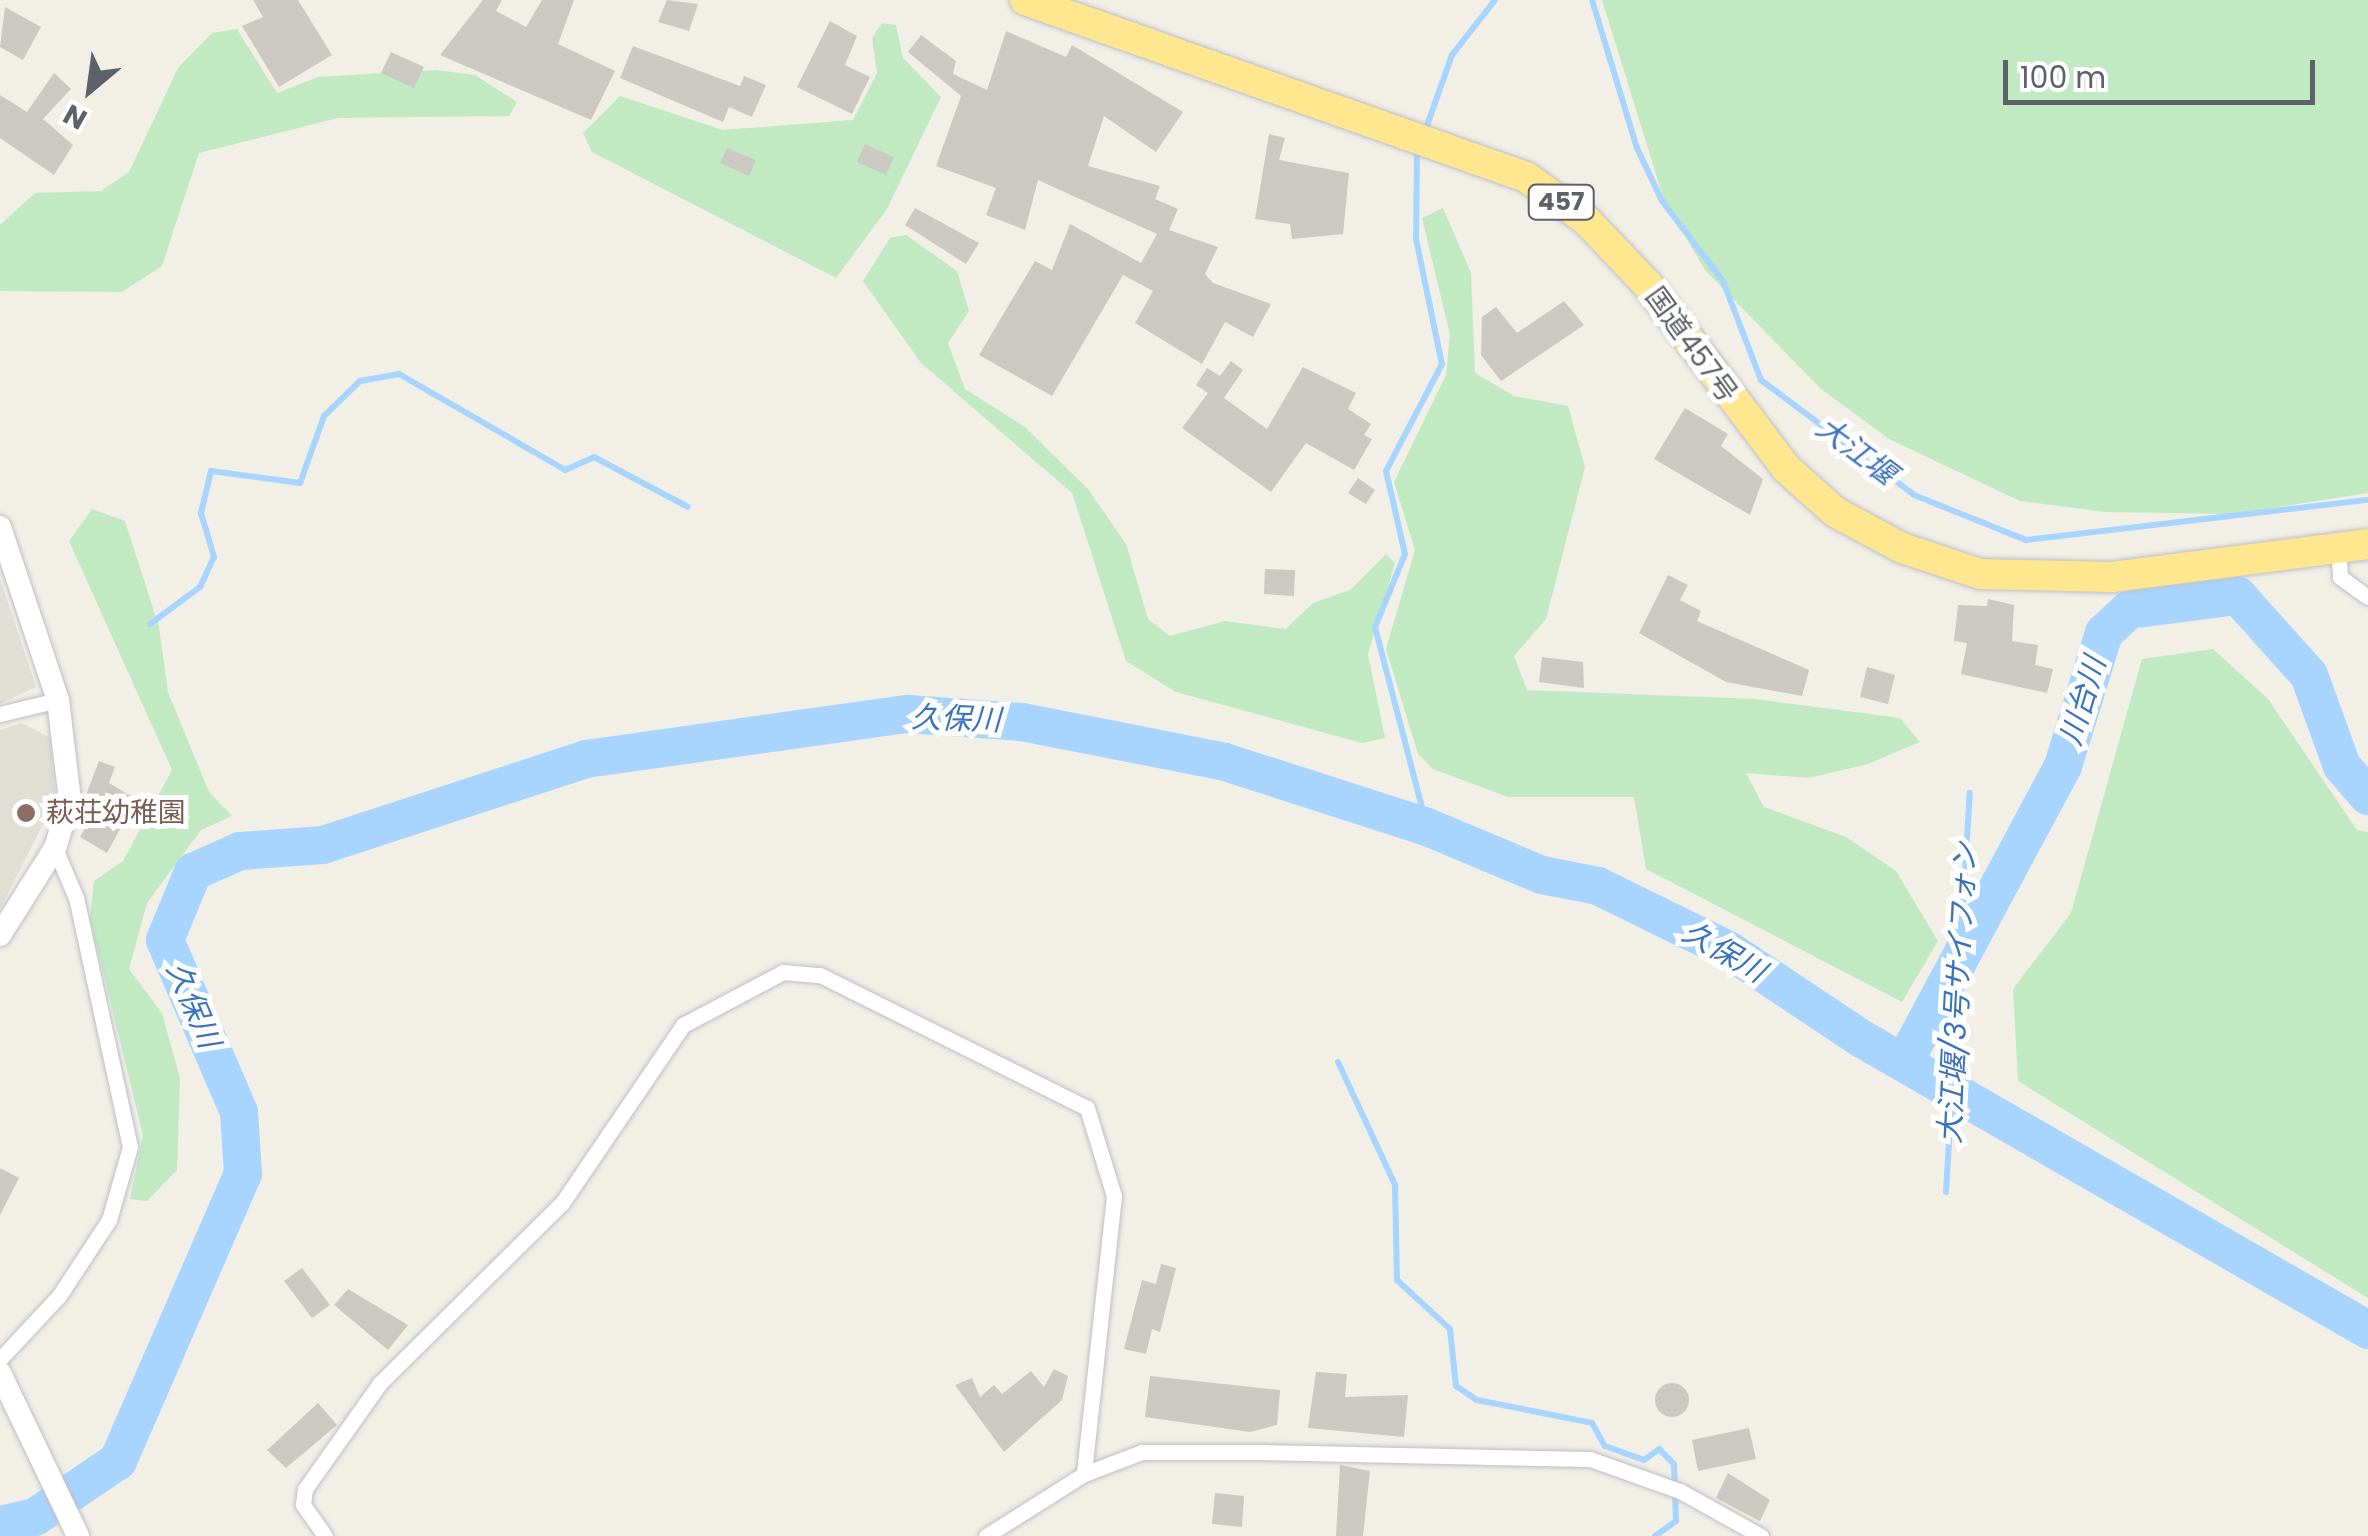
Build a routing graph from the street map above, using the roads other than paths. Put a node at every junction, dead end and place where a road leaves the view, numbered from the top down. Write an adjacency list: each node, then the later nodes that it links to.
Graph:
1 (1025, 0): 3 (highway, 国道457号 / 457)
2 (0, 527): 5 (street)
3 (2353, 545): 4 (street)
4 (2368, 597)
5 (58, 700): 6 (street); 7 (street)
6 (0, 714)
7 (55, 848): 8 (street); 9 (street)
8 (0, 935)
9 (0, 1359)
10 (0, 1373): 12 (street)
11 (1084, 1474): 13 (street); 14 (street); 15 (street)
12 (77, 1534)
13 (325, 1536)
14 (986, 1536)
15 (1762, 1536)

